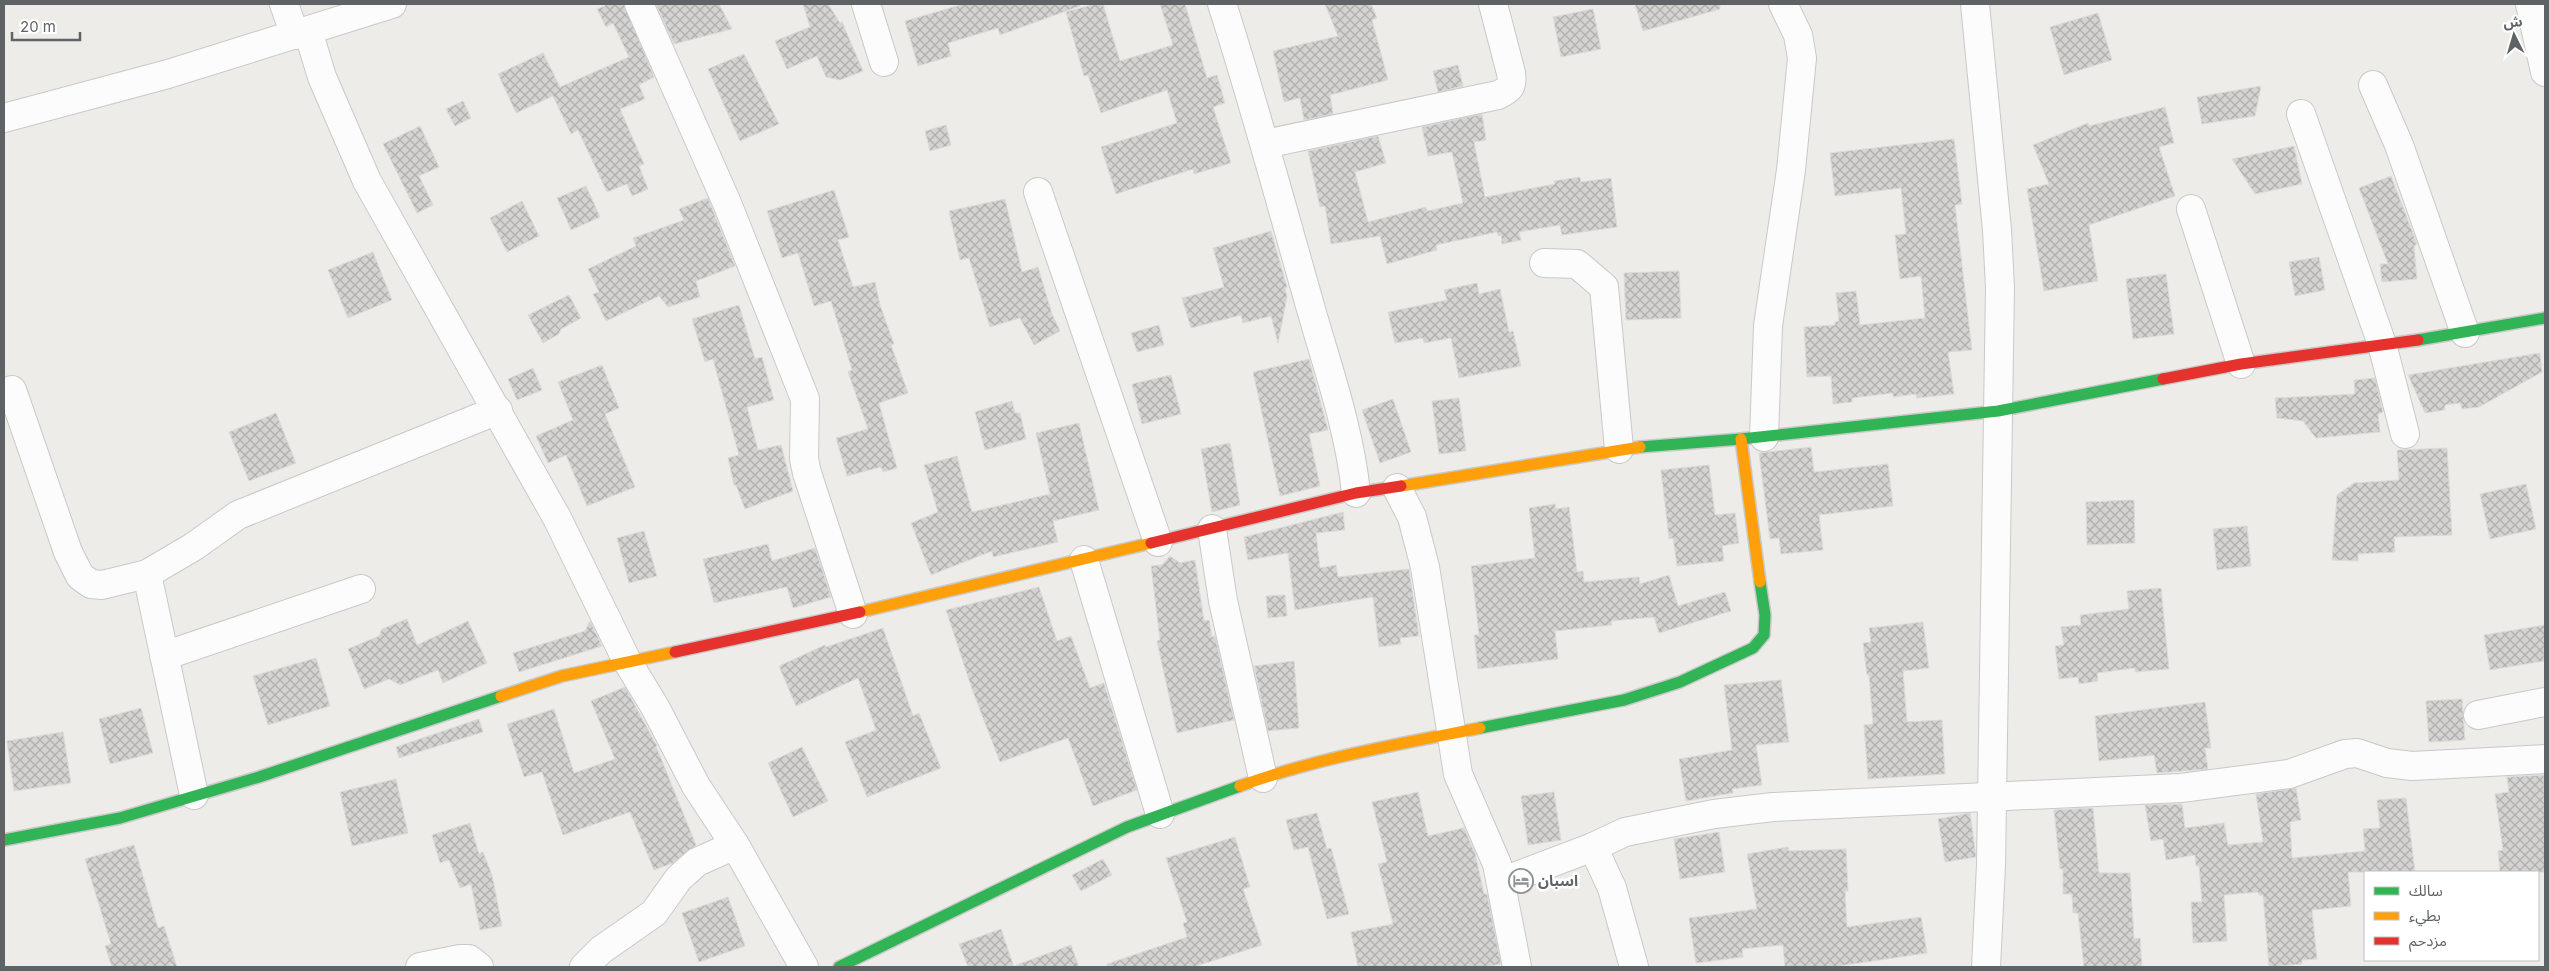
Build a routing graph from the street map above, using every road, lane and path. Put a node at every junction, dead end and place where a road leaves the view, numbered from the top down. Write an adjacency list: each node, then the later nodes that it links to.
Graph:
1 (284, 4): 10 (street)
2 (392, 4): 10 (street)
3 (639, 4): 37 (street)
4 (866, 4): 11 (street)
5 (1222, 4): 16 (street)
6 (1493, 4): 16 (street)
7 (1783, 4): 28 (street)
8 (1975, 4): 26 (street)
9 (2530, 4): 12 (street)
10 (301, 33): 15 (street); 25 (street)
11 (884, 62)
12 (2545, 72)
13 (2373, 85): 21 (street)
14 (2301, 114): 22 (street)
15 (4, 118)
16 (1265, 144): 31 (street)
17 (1038, 192): 33 (street)
18 (2191, 209): 23 (street)
19 (1544, 263): 29 (street)
20 (2545, 318): 21 (street)
21 (2465, 333): 22 (street)
22 (2382, 344): 23 (street); 27 (street)
23 (2241, 364): 26 (street)
24 (12, 390): 35 (street)
25 (498, 410): 35 (street); 39 (street)
26 (1998, 410): 28 (street); 46 (street)
27 (2405, 434)
28 (1752, 438): 29 (street); 42 (street)
29 (1619, 449): 30 (street)
30 (1397, 488): 31 (street); 42 (street)
31 (1356, 493): 32 (street)
32 (1212, 529): 33 (street); 44 (street)
33 (1158, 542): 34 (street)
34 (1084, 560): 37 (street); 47 (street)
35 (147, 574): 38 (street)
36 (361, 588): 38 (street)
37 (854, 614): 39 (street)
38 (164, 656): 45 (street)
39 (627, 660): 45 (street); 49 (street)
40 (2545, 702): 41 (street)
41 (2478, 715)
42 (1451, 734): 44 (street); 51 (street)
43 (2545, 758): 46 (street)
44 (1263, 778): 47 (street)
45 (194, 794): 48 (street)
46 (1992, 798): 50 (street); 59 (street)
47 (1160, 814): 56 (street)
48 (4, 840)
49 (735, 845): 54 (street); 55 (street)
50 (1594, 847): 51 (street); 58 (street)
51 (1501, 882): 57 (street)
52 (420, 967): 53 (street)
53 (479, 967)
54 (584, 967)
55 (804, 967)
56 (839, 967)
57 (1517, 967)
58 (1634, 967)
59 (1986, 967)

